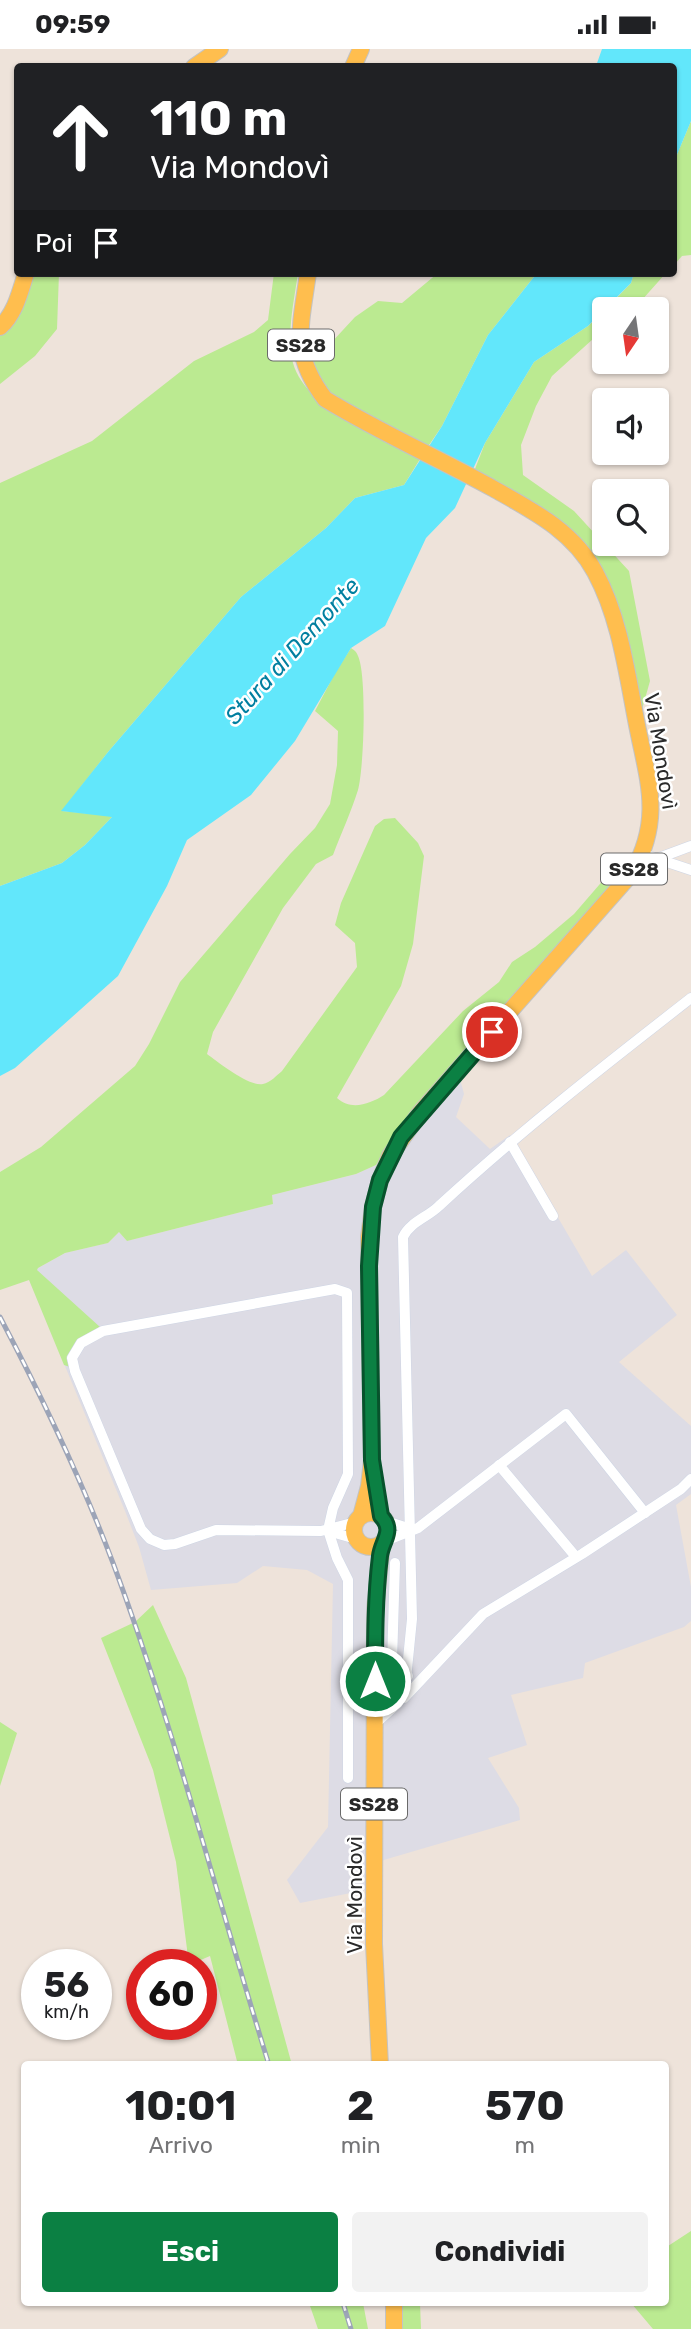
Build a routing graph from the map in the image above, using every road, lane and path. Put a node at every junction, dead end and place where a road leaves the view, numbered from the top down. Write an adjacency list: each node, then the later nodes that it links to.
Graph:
1 (220, 49): 2 (main road)
2 (200, 63)
3 (25, 277): 5 (main road)
4 (307, 277): 7 (main road, Via Mondovì / SS28)
5 (0, 327)
6 (691, 846): 7 (street)
7 (649, 856): 8 (street); 12 (main road, Via Mondovì / SS28)
8 (691, 870)
9 (691, 998): 10 (street)
10 (510, 1142): 11 (street); 17 (street)
11 (553, 1216)
12 (372, 1460): 16 (main road, Via Mondovì / SS28); 19 (main road, Via Mondovì / SS28)
13 (499, 1465): 15 (street); 17 (street); 21 (street)
14 (691, 1479): 15 (street)
15 (645, 1513): 21 (street)
16 (383, 1519): 17 (street); 19 (main road); 20 (main road, SS28)
17 (411, 1529): 20 (street); 24 (street)
18 (328, 1530): 18 (street); 19 (street); 19 (street); 27 (street)
19 (359, 1531): 20 (main road); 23 (main road, Via Mondovì / SS28)
20 (384, 1542): 23 (main road, Via Mondovì / SS28)
21 (576, 1557): 25 (street)
22 (395, 1563): 24 (street)
23 (375, 1609): 26 (main road, Via Mondovì / SS28)
24 (408, 1676): 25 (street)
25 (398, 1703): 26 (street)
26 (375, 1724): 28 (main road, Via Mondovì / SS28)
27 (348, 1779)
28 (380, 2061)
29 (394, 2306): 30 (main road)
30 (394, 2329)

